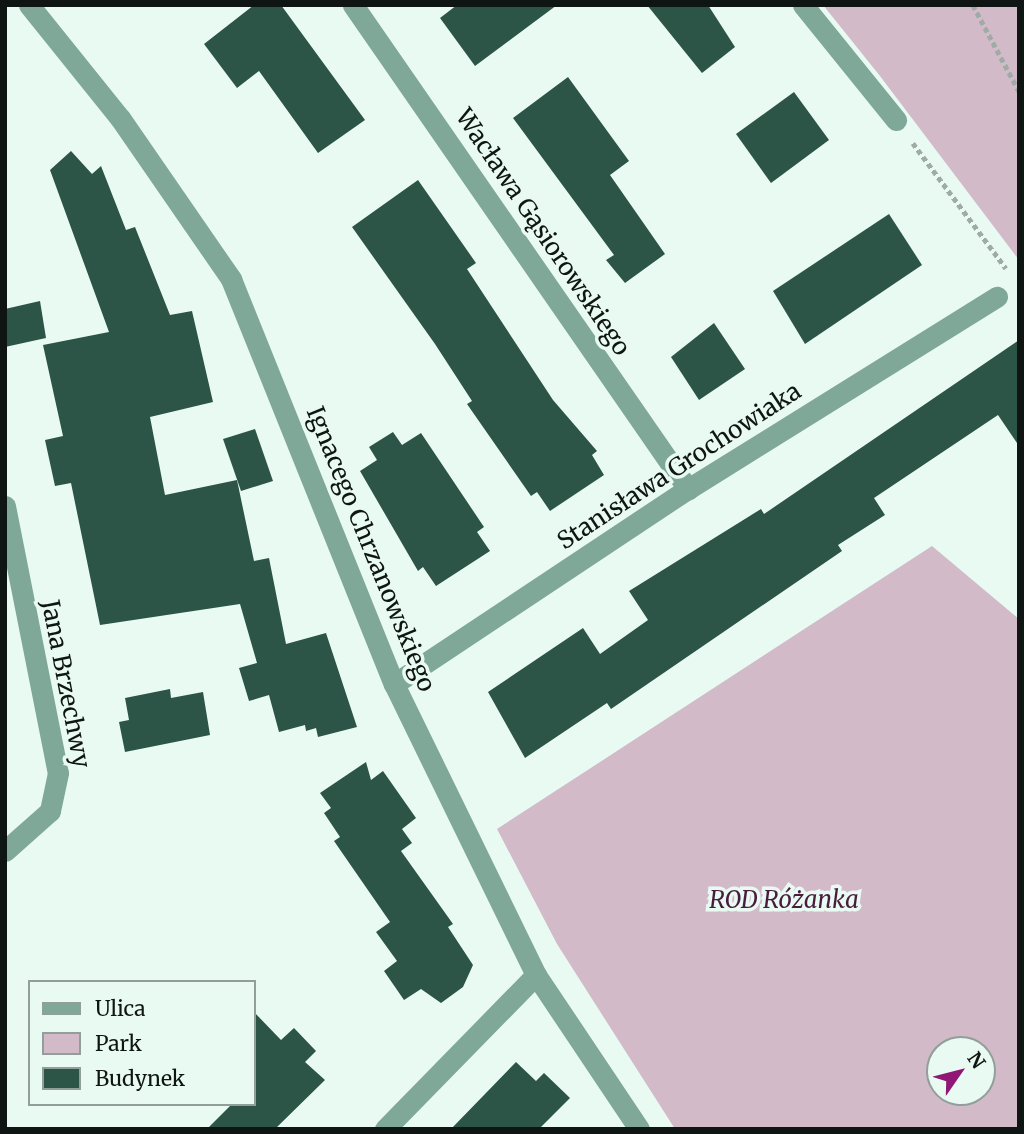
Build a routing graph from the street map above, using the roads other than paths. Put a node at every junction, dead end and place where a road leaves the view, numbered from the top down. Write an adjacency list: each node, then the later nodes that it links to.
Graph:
1 (29, 5): 8 (street, Ignacego Chrzanowskiego)
2 (354, 5): 6 (street, Wacława Gąsiorowskiego)
3 (803, 5): 4 (street)
4 (896, 120)
5 (996, 297): 6 (street, Stanisława Grochowiaka)
6 (688, 489): 8 (street, Stanisława Grochowiaka)
7 (5, 506): 9 (street, Jana Brzechwy)
8 (394, 684): 10 (street, Ignacego Chrzanowskiego)
9 (5, 851)
10 (536, 975): 11 (street); 12 (street, Ignacego Chrzanowskiego)
11 (385, 1129)
12 (639, 1129)

